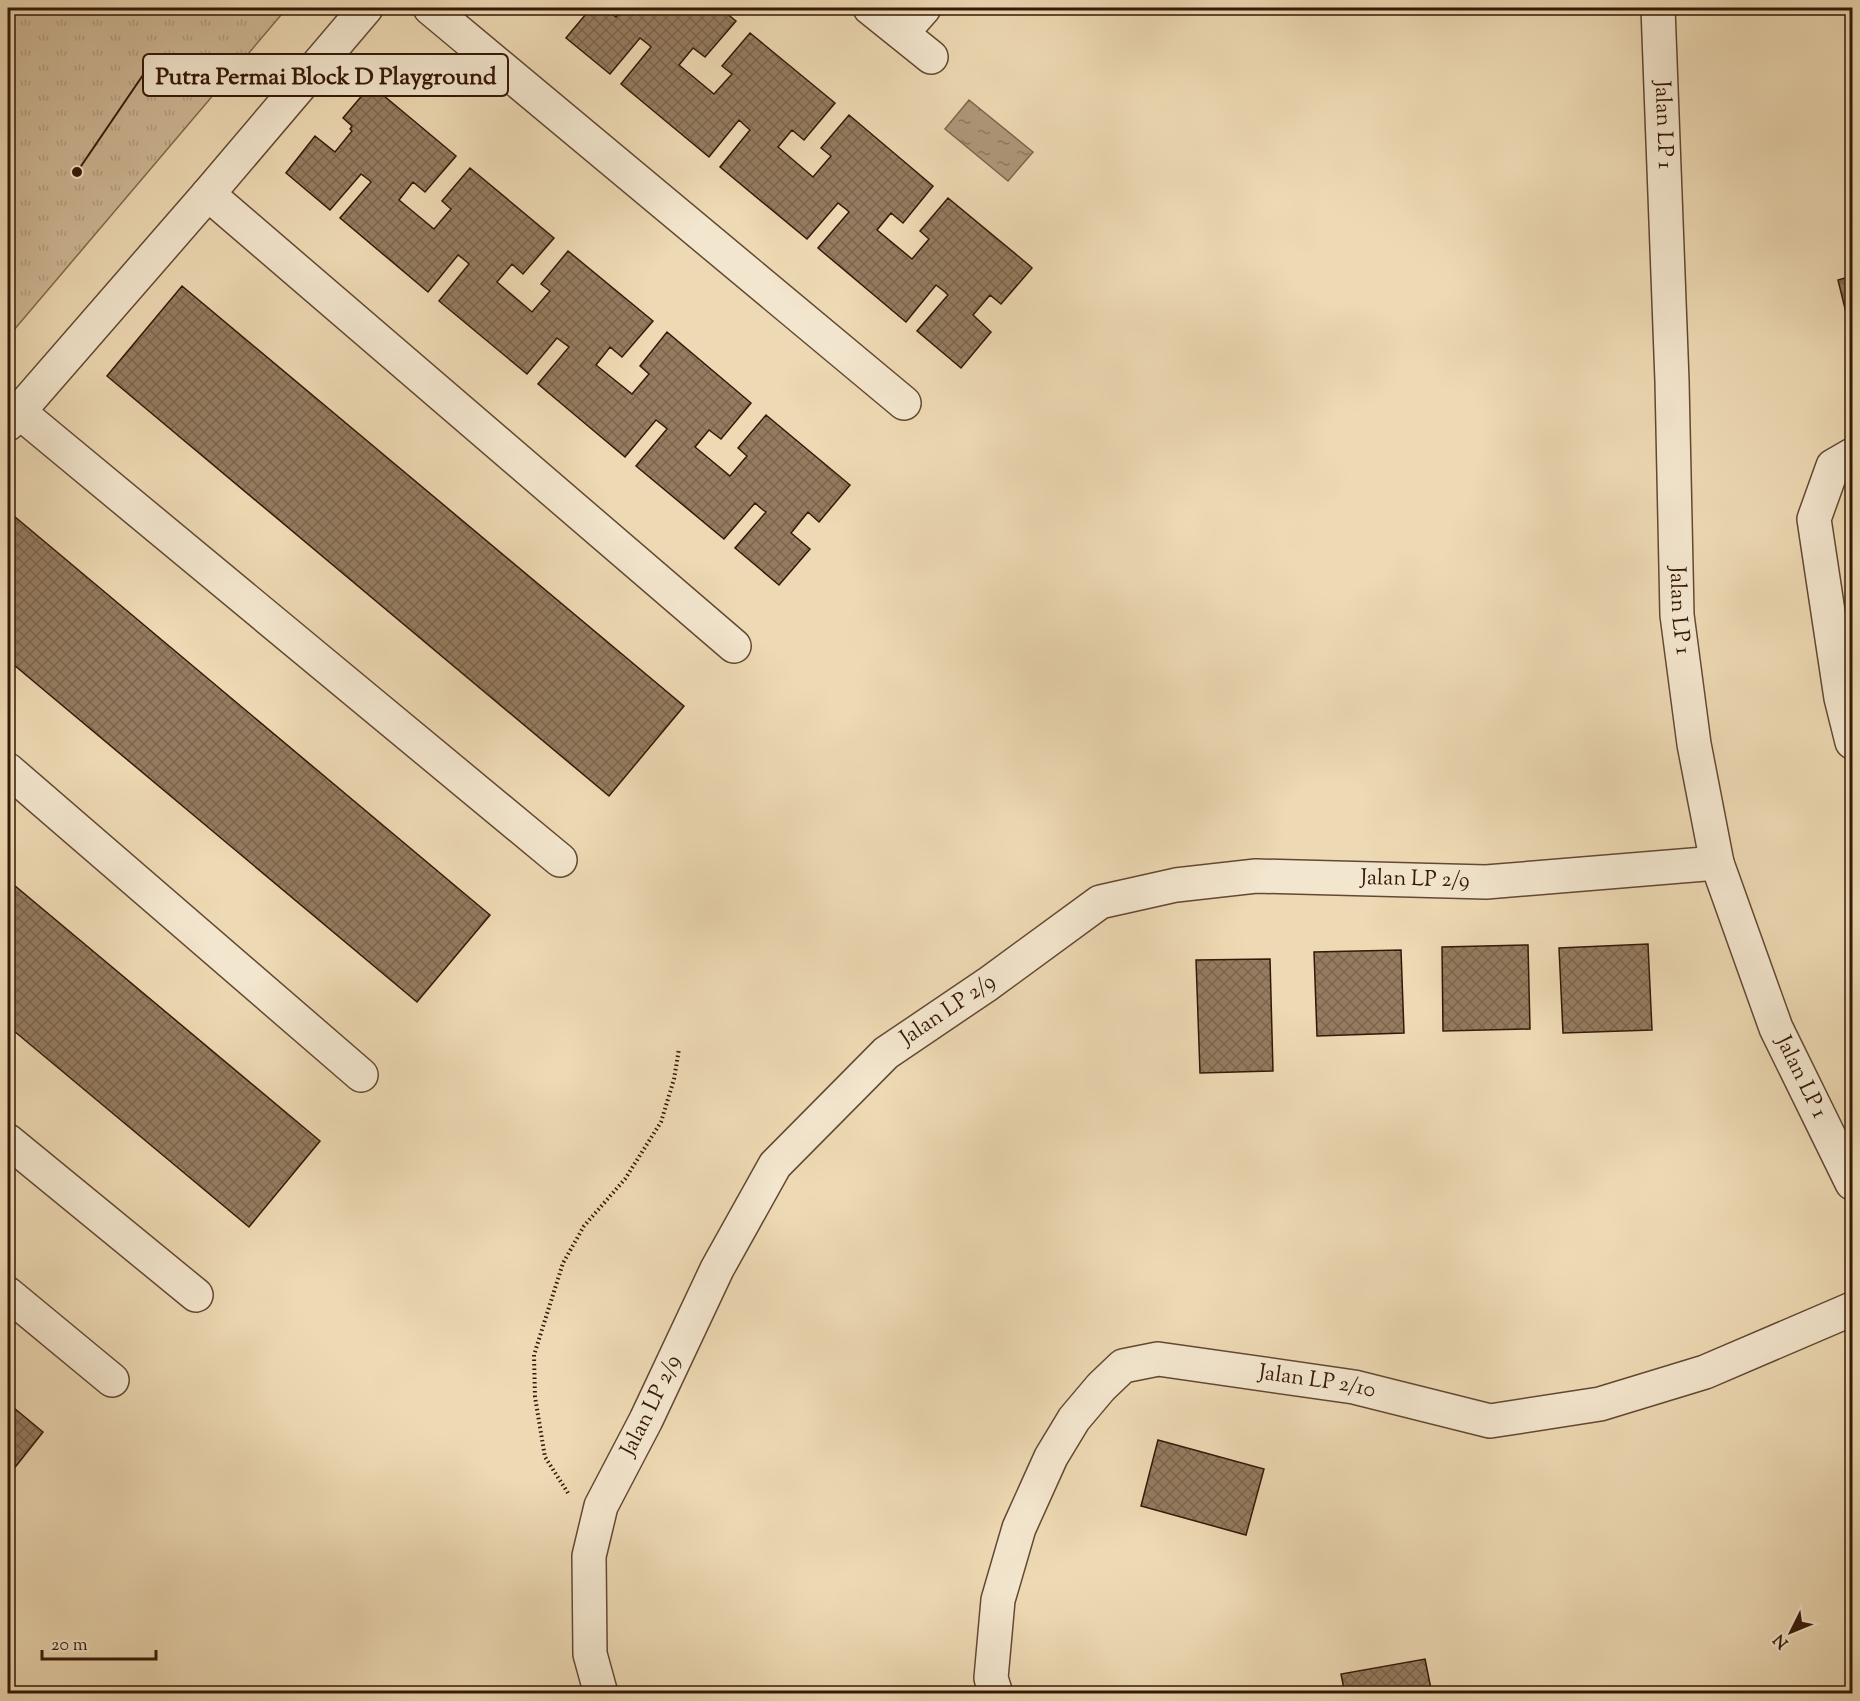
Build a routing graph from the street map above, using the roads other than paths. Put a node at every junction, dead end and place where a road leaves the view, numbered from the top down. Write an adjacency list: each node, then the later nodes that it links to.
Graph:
1 (366, 8): 8 (street)
2 (430, 8): 9 (street)
3 (870, 8): 6 (street)
4 (924, 8): 6 (street)
5 (1658, 8): 16 (street, Jalan LP 1)
6 (902, 33): 7 (street)
7 (931, 57)
8 (208, 194): 10 (street); 12 (street)
9 (904, 403)
10 (13, 417): 15 (street)
11 (1852, 455): 13 (street)
12 (734, 646)
13 (1852, 742)
14 (8, 770): 17 (street)
15 (560, 860)
16 (1717, 863): 19 (street, Jalan LP 1); 24 (street, Jalan LP 2/9)
17 (361, 1075)
18 (8, 1142): 21 (street)
19 (1852, 1183)
20 (8, 1294): 23 (street)
21 (196, 1294)
22 (1852, 1309): 25 (street, Jalan LP 2/10)
23 (112, 1380)
24 (601, 1694)
25 (996, 1694)

